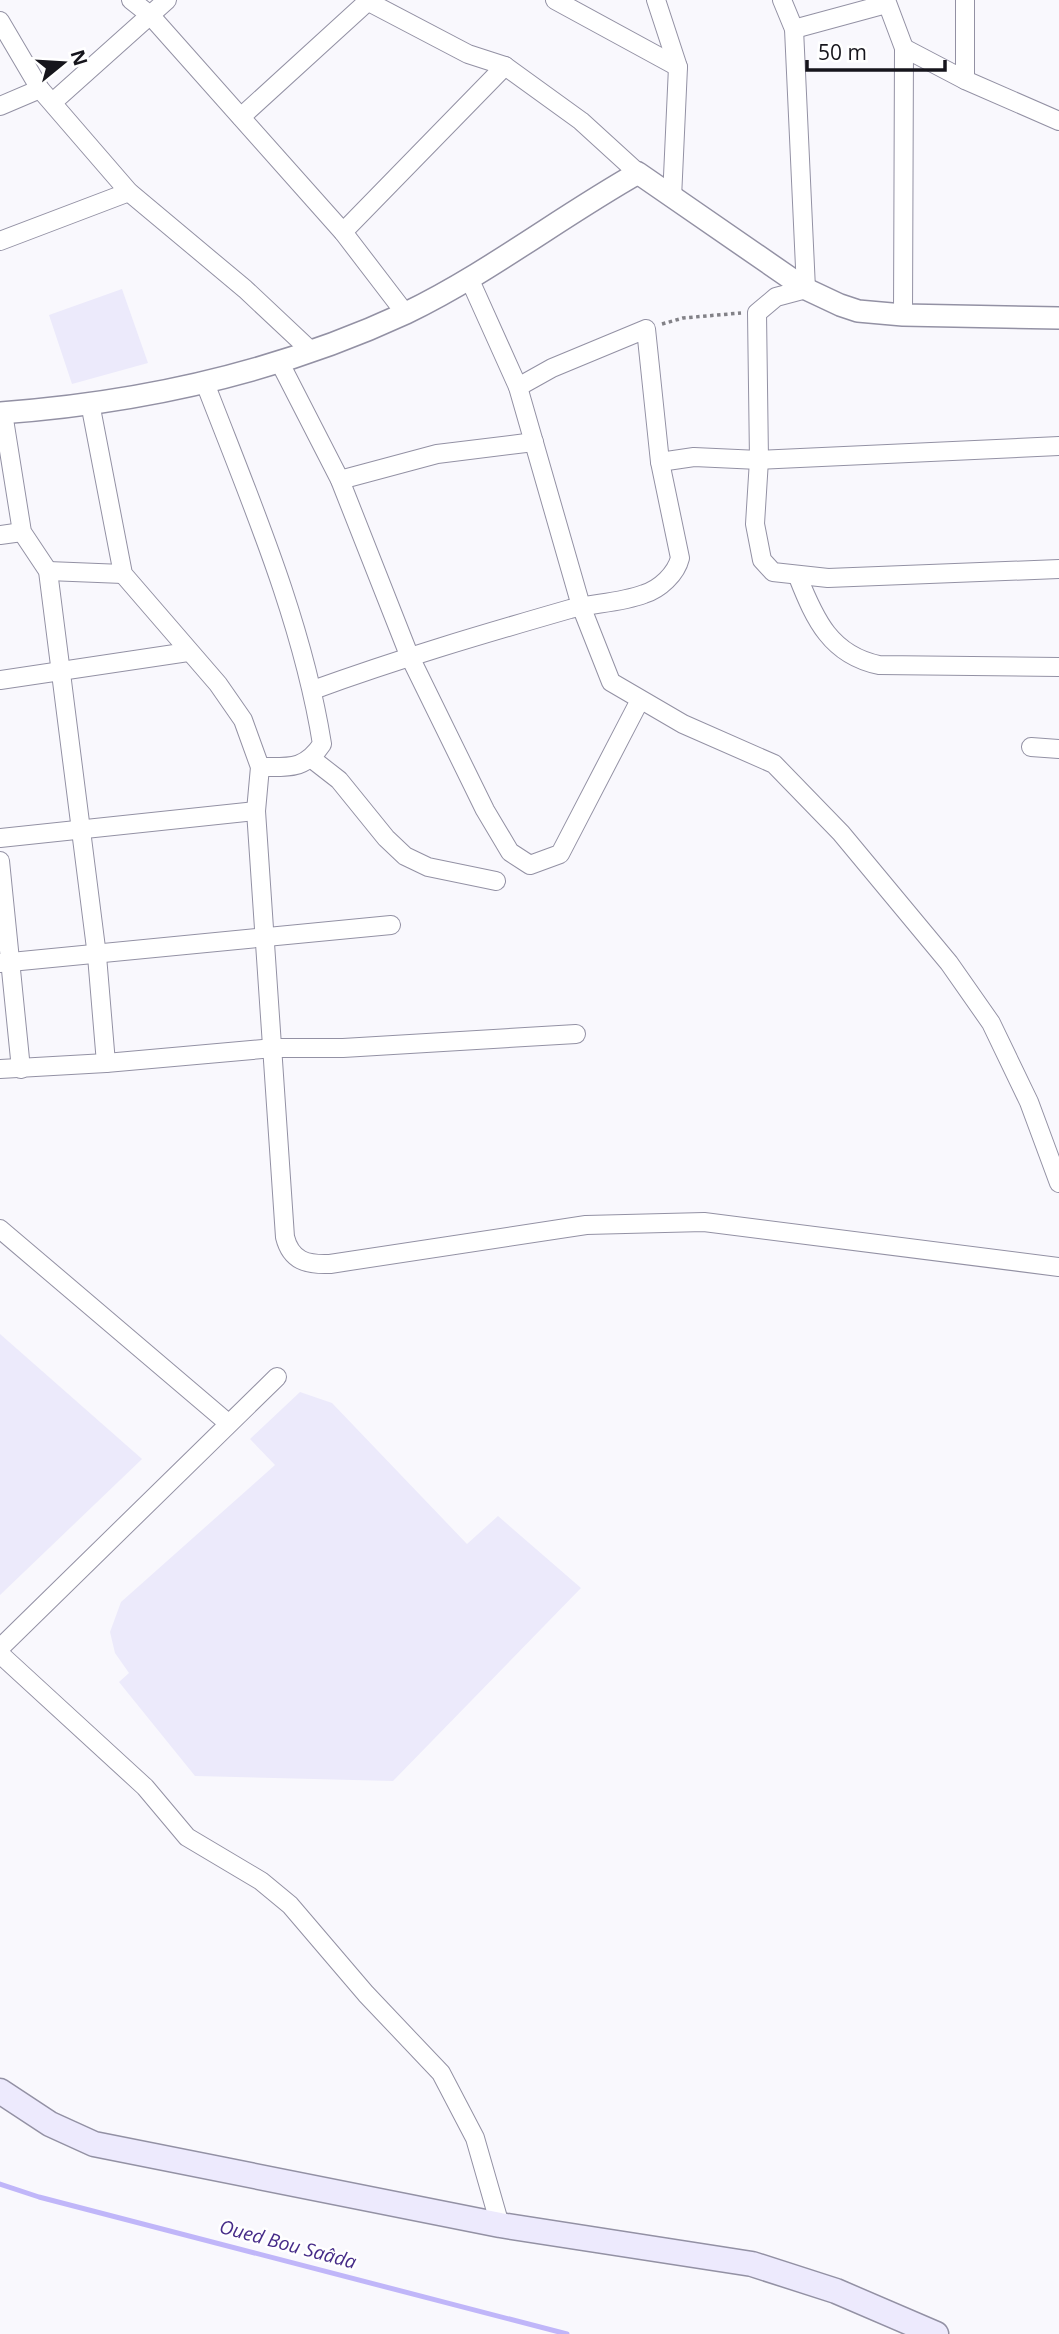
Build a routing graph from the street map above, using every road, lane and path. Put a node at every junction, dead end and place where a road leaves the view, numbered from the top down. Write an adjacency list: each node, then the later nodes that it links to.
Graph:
1 (131, 0): 9 (street)
2 (167, 0): 9 (street)
3 (555, 0): 14 (street)
4 (656, 0): 14 (street)
5 (782, 0): 11 (street)
6 (965, 0): 15 (street)
7 (366, 1): 13 (street); 18 (street)
8 (886, 2): 11 (street); 12 (street)
9 (150, 15): 16 (street); 18 (street)
10 (0, 22): 16 (street)
11 (794, 29): 26 (street)
12 (904, 48): 15 (street); 29 (street)
13 (505, 66): 20 (street); 23 (street)
14 (678, 67): 22 (street)
15 (965, 80): 19 (street)
16 (46, 96): 17 (street); 21 (street)
17 (0, 106)
18 (241, 117): 23 (street)
19 (1059, 121)
20 (638, 173): 22 (street); 25 (street)
21 (129, 192): 24 (street); 32 (street)
22 (672, 198): 26 (street)
23 (344, 232): 27 (street)
24 (0, 241)
25 (469, 278): 27 (street); 35 (street)
26 (806, 289): 28 (street); 29 (street)
27 (405, 313): 32 (street)
28 (757, 313): 31 (path); 40 (street)
29 (903, 315): 30 (street)
30 (1059, 318)
31 (646, 329): 35 (street); 41 (street)
32 (310, 350): 33 (street)
33 (280, 363): 34 (street); 42 (street)
34 (205, 383): 36 (street); 55 (street)
35 (518, 387): 38 (street)
36 (90, 403): 37 (street); 47 (street)
37 (2, 413): 43 (street)
38 (534, 442): 42 (street); 49 (street)
39 (1059, 446): 40 (street)
40 (759, 460): 41 (street); 48 (street)
41 (660, 462): 49 (street)
42 (340, 480): 51 (street)
43 (22, 532): 44 (street); 46 (street)
44 (0, 535)
45 (1059, 569): 48 (street)
46 (48, 571): 47 (street); 53 (street)
47 (123, 574): 50 (street)
48 (798, 577): 52 (street)
49 (581, 606): 51 (street); 56 (street)
50 (188, 652): 53 (street); 60 (street)
51 (409, 655): 55 (street); 56 (street)
52 (1059, 667)
53 (59, 673): 54 (street); 62 (street)
54 (0, 680)
55 (313, 690): 59 (street)
56 (640, 700): 75 (street)
57 (1031, 747): 58 (street)
58 (1059, 749)
59 (312, 759): 60 (street); 65 (street)
60 (260, 767): 61 (street)
61 (256, 811): 62 (street); 67 (street)
62 (80, 827): 63 (street); 68 (street)
63 (0, 838)
64 (0, 861): 69 (street)
65 (496, 881)
66 (391, 925): 67 (street)
67 (265, 939): 68 (street); 71 (street)
68 (97, 956): 69 (street); 72 (street)
69 (5, 963): 74 (street)
70 (576, 1034): 71 (street)
71 (274, 1048): 72 (street); 77 (street)
72 (106, 1063): 74 (street)
73 (0, 1069): 74 (street)
74 (21, 1069)
75 (1059, 1183)
76 (0, 1229): 79 (street)
77 (1059, 1267)
78 (277, 1377): 79 (street)
79 (228, 1423): 80 (street)
80 (0, 1648)
81 (0, 1654): 83 (street)
82 (0, 2091): 83 (main road)
83 (500, 2225): 84 (main road)
84 (936, 2334)

